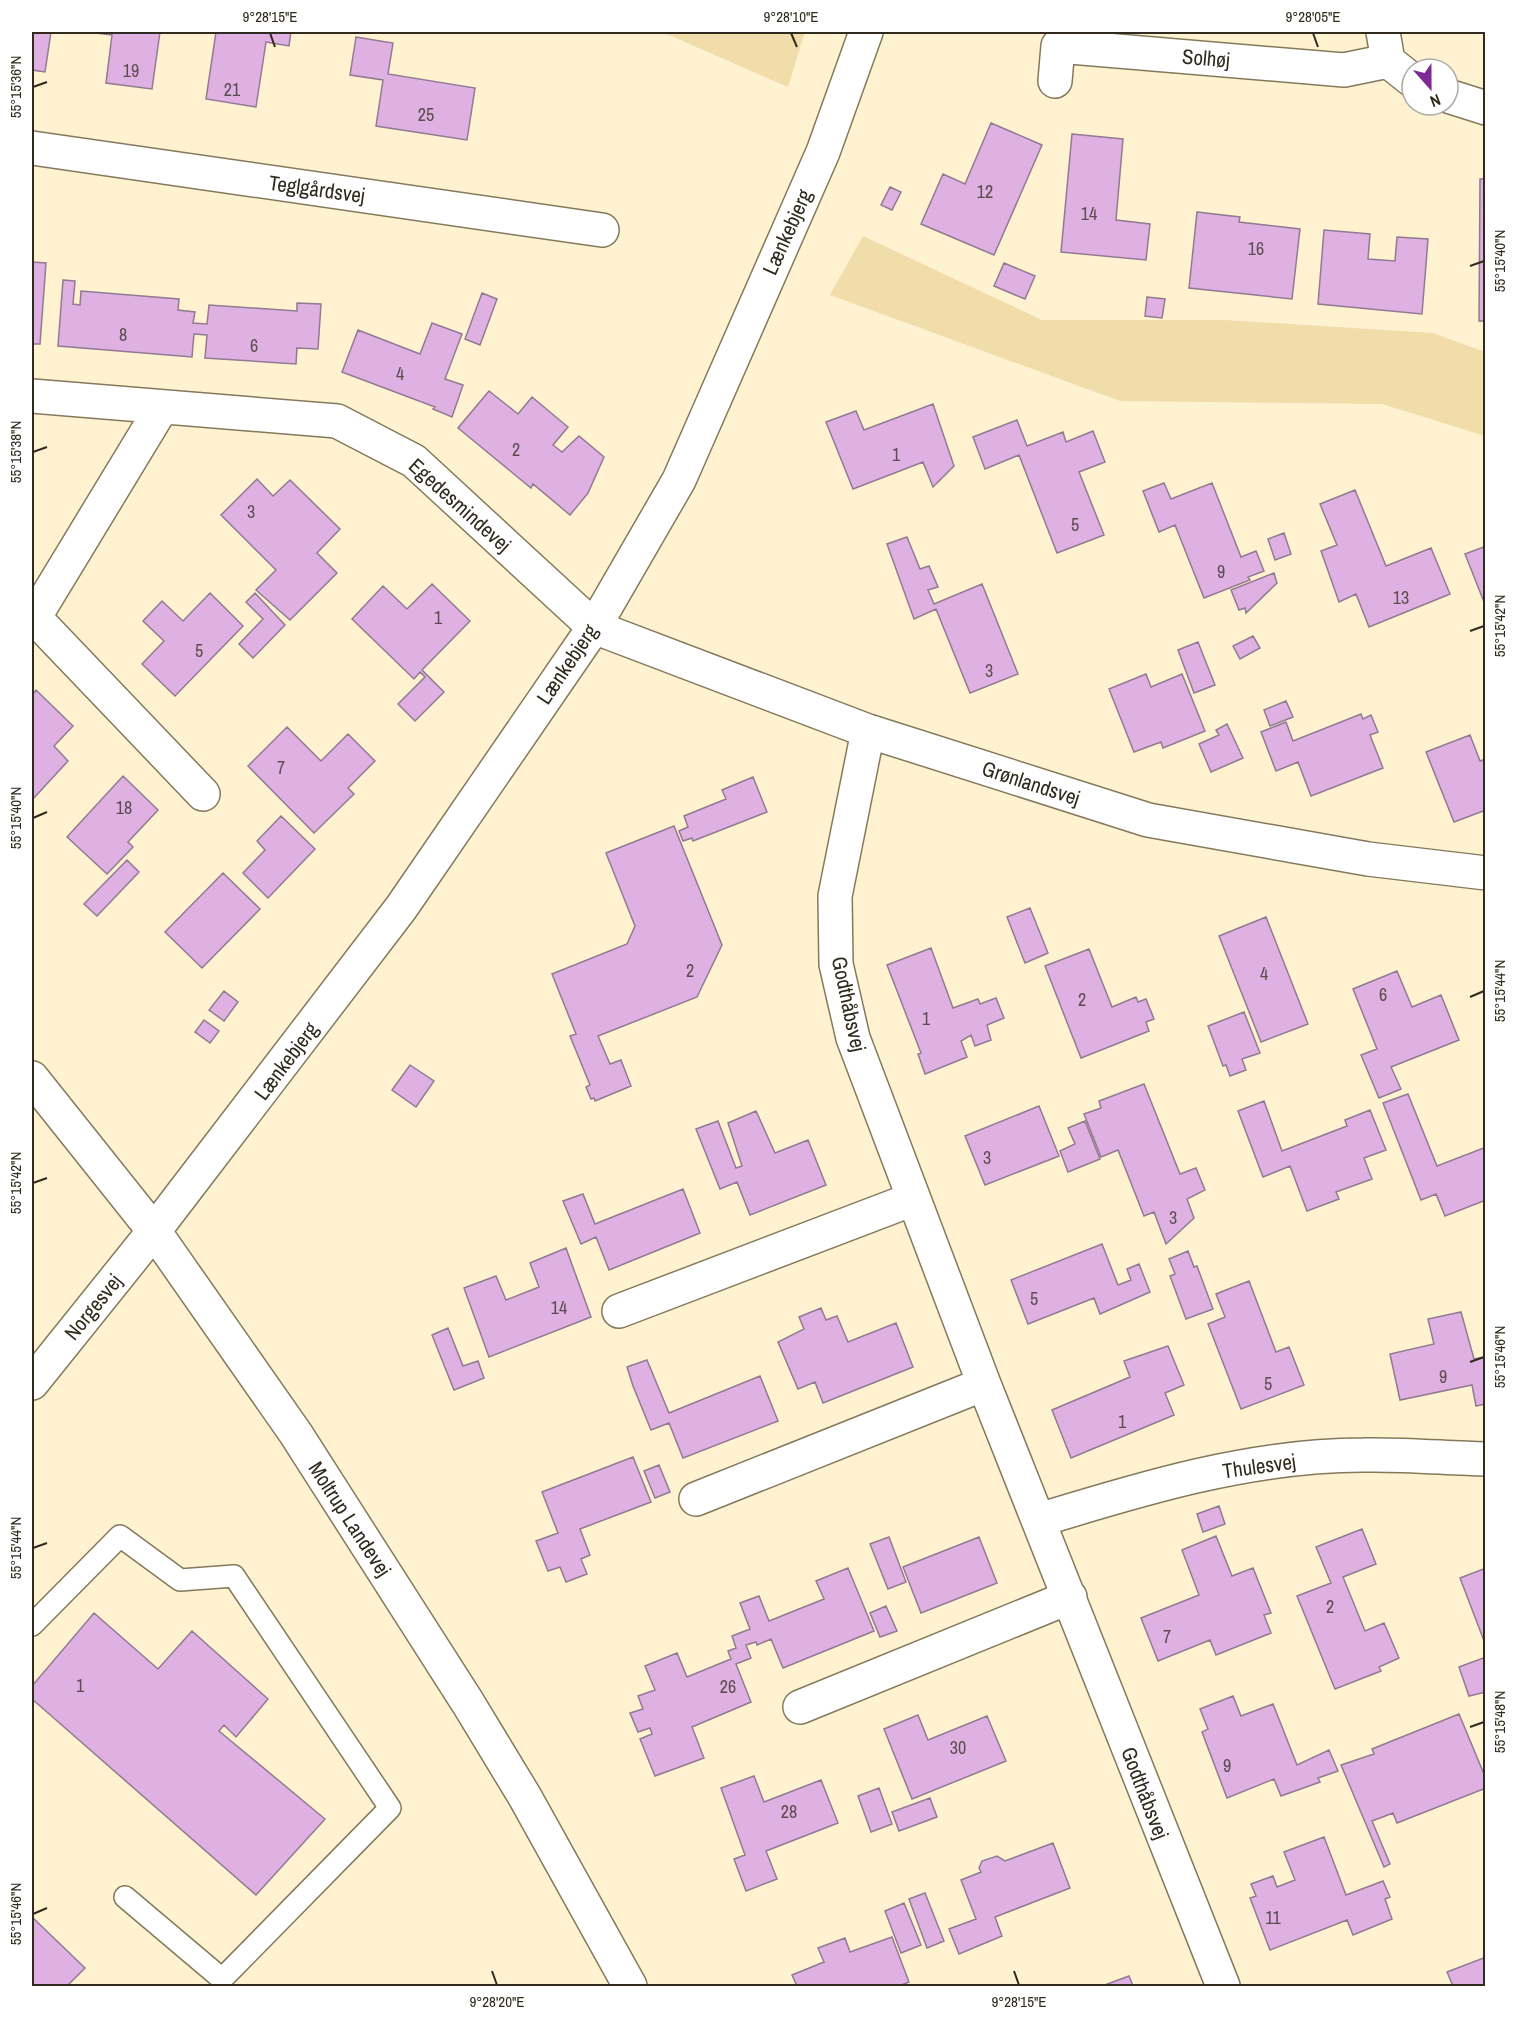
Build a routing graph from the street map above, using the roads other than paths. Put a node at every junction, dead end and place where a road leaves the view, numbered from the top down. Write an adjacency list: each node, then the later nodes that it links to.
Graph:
1 (866, 32): 11 (street, Lænkebjerg)
2 (1394, 58): 3 (street, Solhøj)
3 (1055, 81)
4 (1460, 100): 5 (street)
5 (1485, 108)
6 (32, 148): 7 (street, Teglgårdsvej)
7 (602, 230)
8 (32, 396): 9 (street, Egedesmindevej)
9 (162, 407): 10 (street); 11 (street, Egedesmindevej)
10 (33, 617): 13 (street)
11 (594, 627): 12 (street, Grønlandsvej); 17 (street, Lænkebjerg)
12 (868, 731): 14 (street, Grønlandsvej); 16 (street, Godthåbsvej)
13 (203, 794)
14 (1485, 873)
15 (32, 1078): 17 (street, Moltrup Landevej)
16 (913, 1198): 18 (street); 20 (street, Godthåbsvej)
17 (154, 1231): 19 (street, Norgesvej); 28 (street, Moltrup Landevej)
18 (619, 1311)
19 (32, 1383)
20 (984, 1384): 22 (street); 23 (street, Godthåbsvej)
21 (1485, 1460): 23 (street, Thulesvej)
22 (696, 1499)
23 (1039, 1521): 24 (street, Godthåbsvej)
24 (1070, 1597): 26 (street); 29 (street, Godthåbsvej)
25 (32, 1625): 27 (lane)
26 (800, 1707)
27 (125, 1898)
28 (630, 1986)
29 (1223, 1986)

